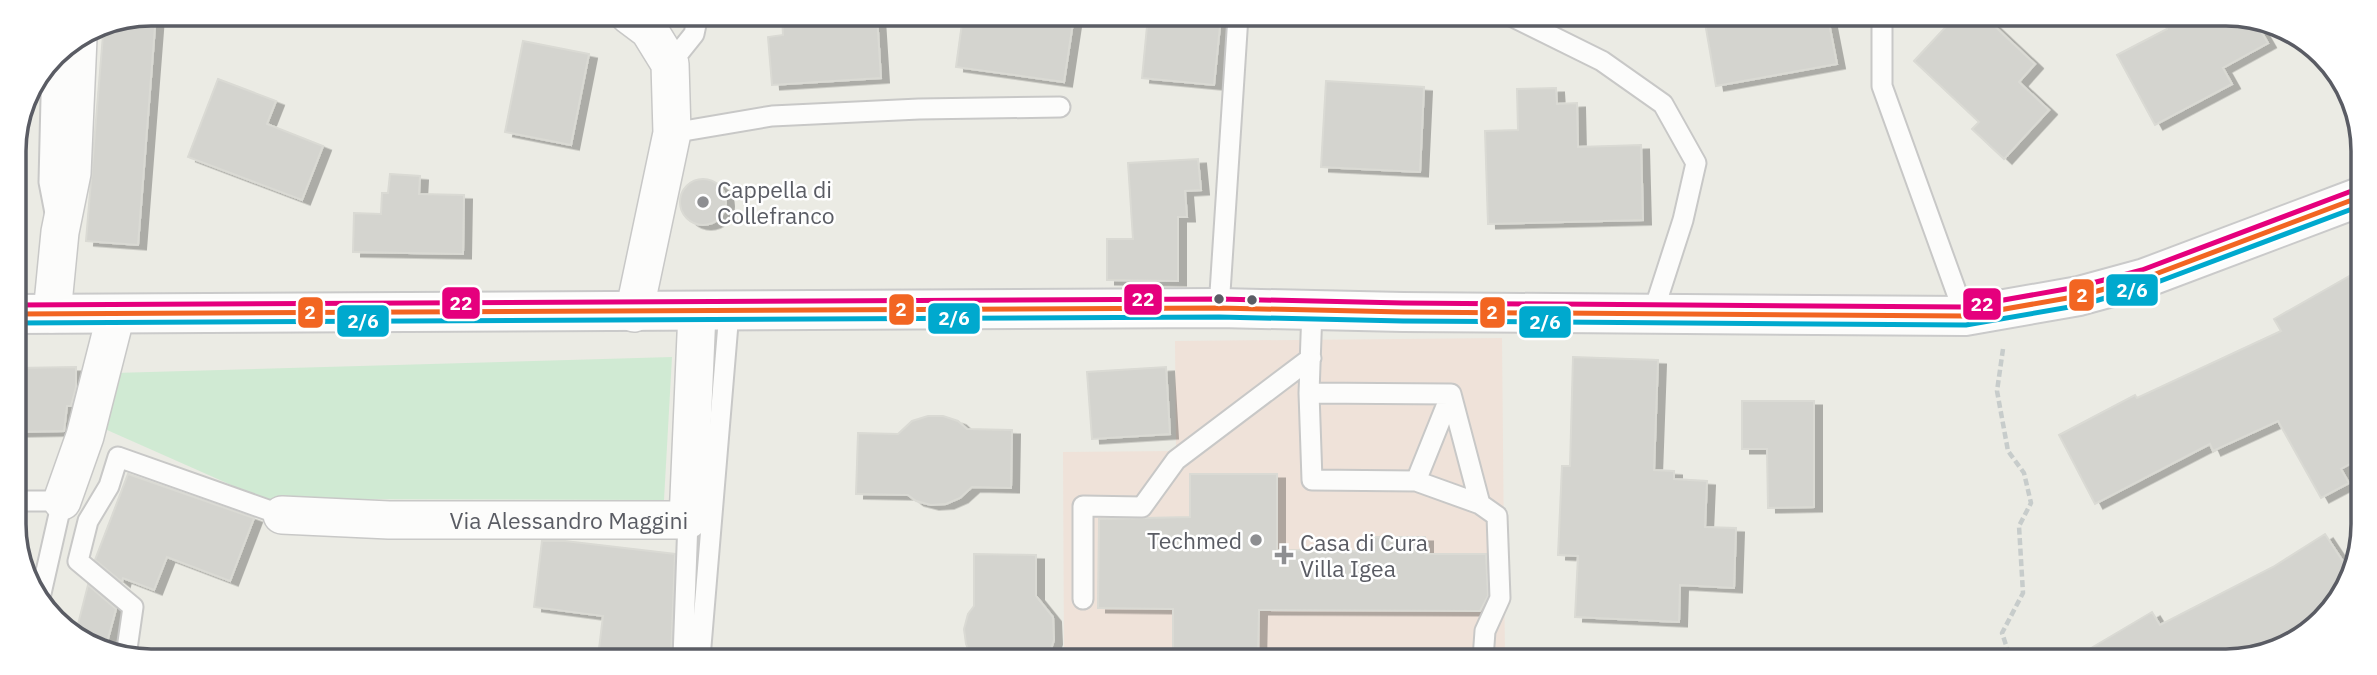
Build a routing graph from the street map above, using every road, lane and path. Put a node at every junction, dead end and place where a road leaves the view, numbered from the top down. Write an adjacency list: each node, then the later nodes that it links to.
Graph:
1 (644, 26): 7 (street)
2 (696, 26): 7 (lane)
3 (1237, 26): 13 (lane)
4 (1531, 26): 17 (lane)
5 (1882, 26): 20 (lane)
6 (77, 51): 12 (street)
7 (670, 64): 10 (street)
8 (51, 76): 12 (lane)
9 (1060, 107): 10 (lane)
10 (672, 133): 16 (street)
11 (2351, 201): 20 (main road)
12 (60, 232): 18 (street)
13 (1219, 307): 14 (main road); 15 (main road)
14 (1312, 309): 17 (main road); 21 (lane)
15 (713, 312): 16 (main road); 29 (street, Via Alessandro Maggini); 36 (lane, Via Alessandro Maggini)
16 (634, 313): 19 (main road)
17 (1653, 313): 20 (main road)
18 (34, 314): 19 (main road)
19 (116, 314): 26 (street)
20 (1980, 314): 34 (path)
21 (1311, 358): 22 (lane); 31 (lane)
22 (1309, 393): 23 (lane); 24 (lane)
23 (1451, 394): 24 (lane); 27 (lane)
24 (1416, 481): 27 (lane)
25 (26, 501): 26 (lane)
26 (62, 501): 30 (lane)
27 (1480, 504): 33 (lane)
28 (282, 515): 29 (street, Via Alessandro Maggini); 32 (lane)
29 (688, 520): 35 (lane)
30 (43, 586)
31 (1083, 598)
32 (127, 647)
33 (1484, 648)
34 (2007, 648)
35 (683, 649)
36 (700, 649)

